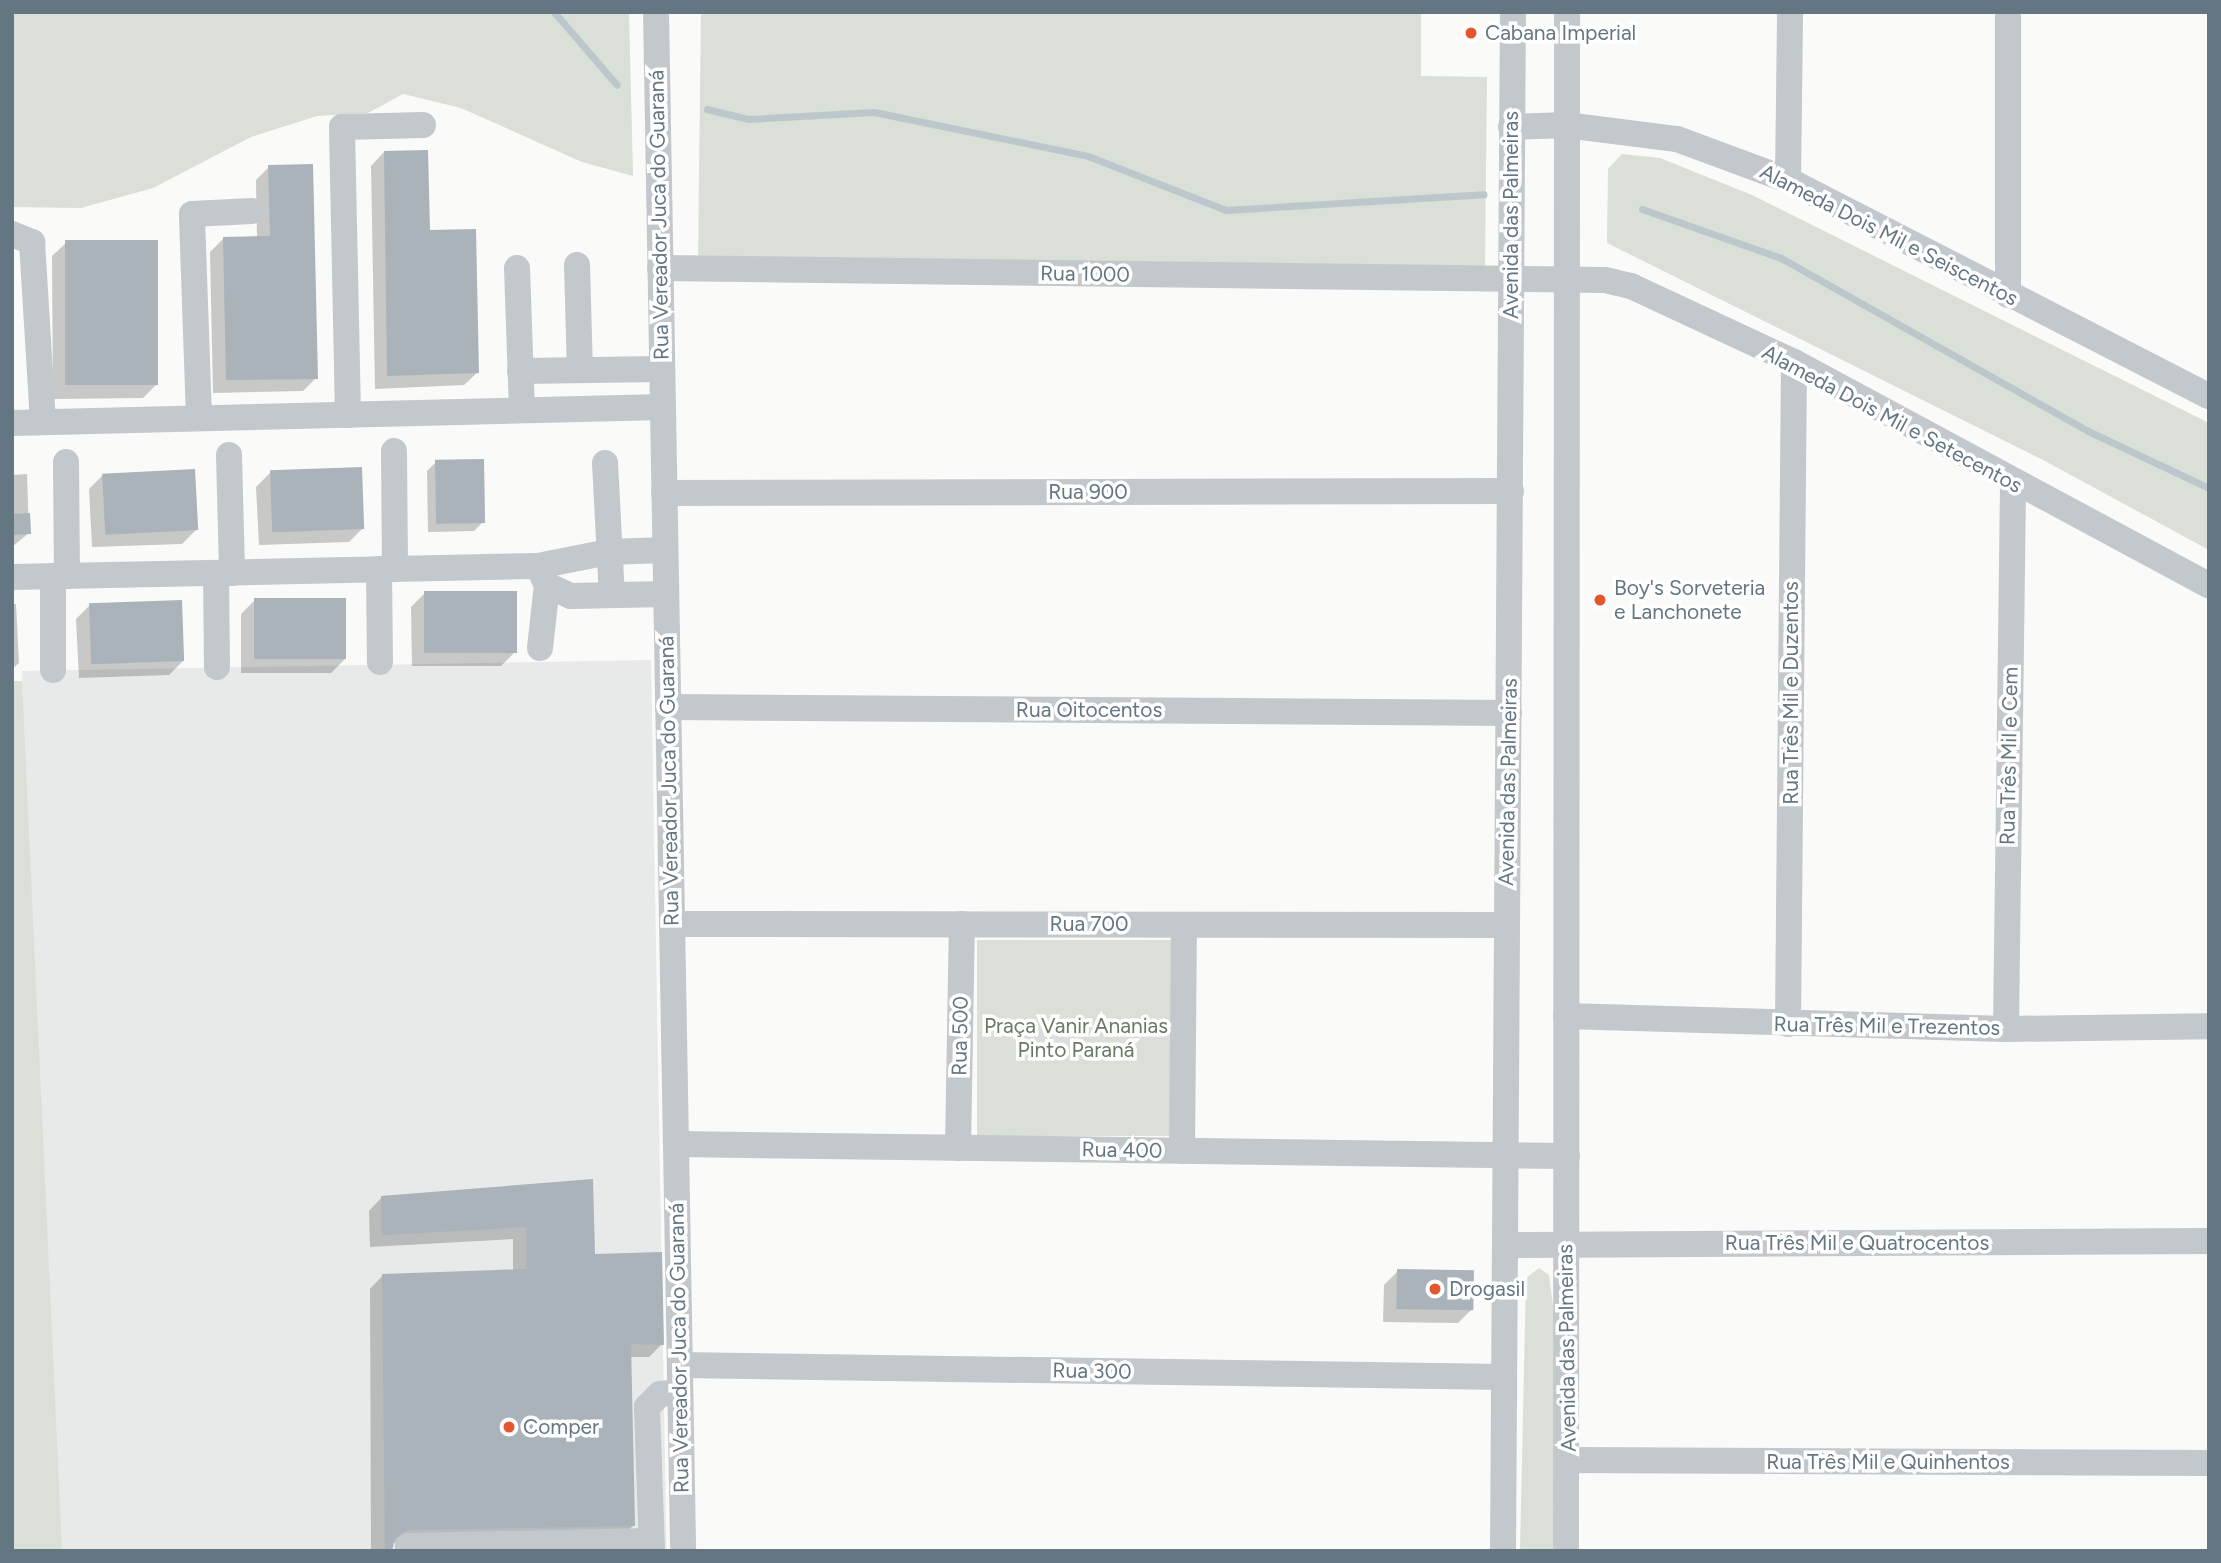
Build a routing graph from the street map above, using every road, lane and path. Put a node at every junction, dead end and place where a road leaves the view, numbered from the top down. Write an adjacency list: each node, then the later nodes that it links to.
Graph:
1 (656, 12): 14 (street, Rua Vereador Juca do Guaraná)
2 (1513, 12): 8 (street, Avenida das Palmeiras)
3 (1567, 12): 7 (street, Avenida das Palmeiras)
4 (1790, 12): 9 (street)
5 (2008, 12): 17 (street)
6 (423, 125): 25 (street)
7 (1566, 125): 8 (street, Alameda Dois Mil e Seiscentos); 9 (street, Alameda Dois Mil e Seiscentos); 16 (street, Avenida das Palmeiras)
8 (1511, 127): 15 (street, Avenida das Palmeiras)
9 (1788, 180): 17 (street, Alameda Dois Mil e Seiscentos)
10 (252, 211): 26 (street)
11 (12, 234): 27 (street)
12 (577, 265): 20 (street)
13 (517, 268): 21 (street)
14 (660, 268): 15 (street, Rua 1000); 19 (street, Rua Vereador Juca do Guaraná)
15 (1511, 279): 16 (street, Rua 1000); 34 (street, Avenida das Palmeiras)
16 (1567, 280): 18 (street, Alameda Dois Mil e Setecentos); 56 (street, Avenida das Palmeiras)
17 (2008, 295): 22 (street, Alameda Dois Mil e Seiscentos)
18 (1794, 362): 33 (street, Alameda Dois Mil e Setecentos); 57 (street, Rua Três Mil e Duzentos)
19 (662, 369): 20 (street); 23 (street, Rua Vereador Juca do Guaraná)
20 (580, 370): 21 (street)
21 (520, 371): 24 (street)
22 (2209, 396)
23 (663, 407): 24 (street); 35 (street, Rua Vereador Juca do Guaraná)
24 (522, 410): 25 (street)
25 (348, 415): 26 (street)
26 (199, 418): 27 (street)
27 (43, 422): 28 (street)
28 (12, 423)
29 (394, 451): 38 (street)
30 (229, 455): 39 (street)
31 (66, 462): 40 (street)
32 (605, 463): 37 (street)
33 (2013, 484): 43 (street, Alameda Dois Mil e Setecentos); 59 (street, Rua Três Mil e Cem)
34 (1511, 491): 35 (street, Rua 900); 51 (street, Avenida das Palmeiras)
35 (664, 493): 36 (street, Rua Vereador Juca do Guaraná)
36 (665, 550): 37 (street); 44 (street, Rua Vereador Juca do Guaraná)
37 (609, 552): 41 (street); 45 (street)
38 (387, 569): 39 (street); 41 (street); 47 (street)
39 (224, 573): 40 (street); 48 (street)
40 (60, 576): 42 (street); 49 (street)
41 (543, 576): 45 (street); 46 (street)
42 (12, 577)
43 (2209, 585)
44 (666, 594): 45 (street); 50 (street, Rua Vereador Juca do Guaraná)
45 (612, 595)
46 (540, 648)
47 (380, 662)
48 (216, 667)
49 (53, 670)
50 (668, 708): 51 (street, Rua Oitocentos); 52 (street, Rua Vereador Juca do Guaraná)
51 (1509, 713): 55 (street, Avenida das Palmeiras)
52 (672, 924): 53 (street, Rua 700); 60 (street, Rua Vereador Juca do Guaraná)
53 (962, 924): 54 (street, Rua 700); 61 (street, Rua 500)
54 (1184, 925): 55 (street, Rua 700); 62 (street)
55 (1506, 925): 63 (street, Avenida das Palmeiras)
56 (1566, 1016): 57 (street, Rua Três Mil e Trezentos); 64 (street, Avenida das Palmeiras)
57 (1788, 1024): 59 (street, Rua Três Mil e Trezentos)
58 (2209, 1026): 59 (street, Rua Três Mil e Trezentos)
59 (2006, 1029)
60 (676, 1144): 61 (street, Rua 400); 68 (street, Rua Vereador Juca do Guaraná)
61 (958, 1148): 62 (street, Rua 400)
62 (1182, 1151): 63 (street, Rua 400)
63 (1506, 1155): 64 (street, Rua 400); 66 (street, Avenida das Palmeiras)
64 (1567, 1156): 67 (street, Avenida das Palmeiras)
65 (2209, 1241): 67 (street, Rua Três Mil e Quatrocentos)
66 (1506, 1245): 67 (street, Rua Três Mil e Quatrocentos); 69 (street, Avenida das Palmeiras)
67 (1566, 1245): 71 (street, Avenida das Palmeiras)
68 (680, 1365): 69 (street, Rua 300); 70 (street, Rua Vereador Juca do Guaraná)
69 (1504, 1377): 77 (street, Avenida das Palmeiras)
70 (680, 1392): 73 (street); 76 (street, Rua Vereador Juca do Guaraná)
71 (1568, 1460): 72 (street, Rua Três Mil e Quinhentos); 78 (street, Avenida das Palmeiras)
72 (2209, 1463)
73 (651, 1546): 74 (street)
74 (447, 1548): 75 (street)
75 (408, 1551)
76 (683, 1551)
77 (1503, 1551)
78 (1566, 1551)

